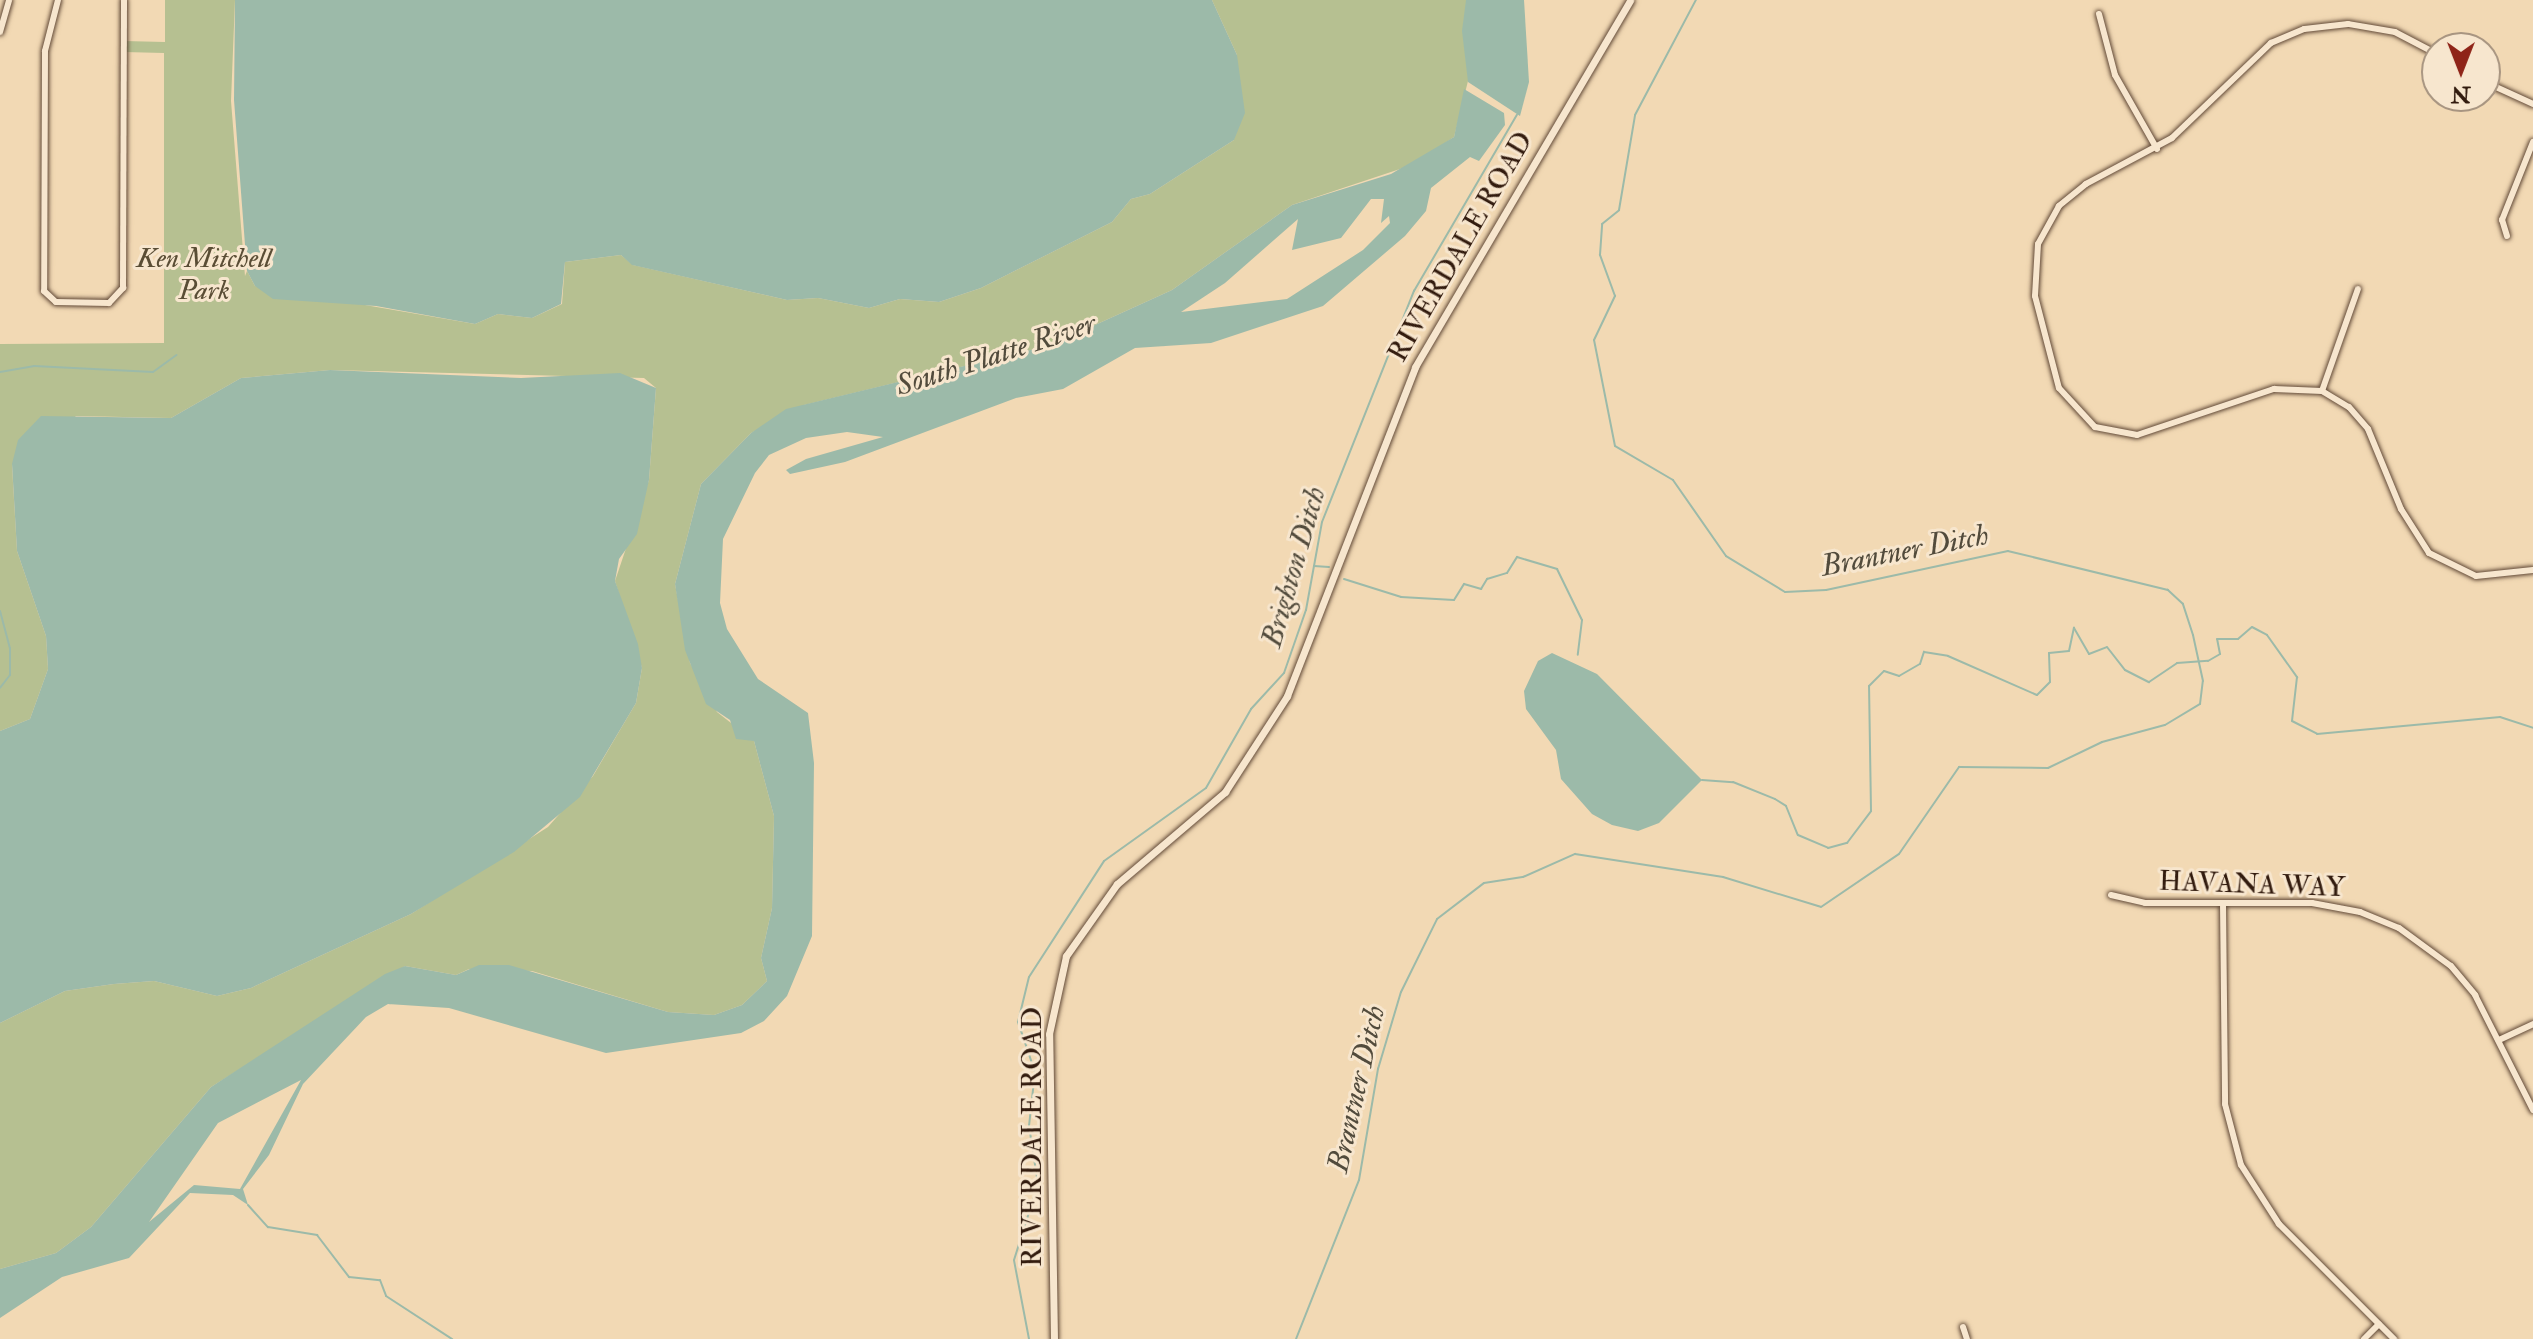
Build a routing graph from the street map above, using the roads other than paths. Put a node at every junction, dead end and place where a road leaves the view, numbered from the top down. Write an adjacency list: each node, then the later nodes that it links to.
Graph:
1 (9, 0): 6 (street)
2 (58, 0): 3 (street)
3 (124, 0)
4 (1630, 0): 23 (street, RIVERDALE ROAD)
5 (2099, 14): 11 (street)
6 (0, 28)
7 (2421, 45): 11 (street)
8 (2501, 89): 9 (street)
9 (2533, 104)
10 (2533, 142): 12 (street)
11 (2157, 149): 14 (street)
12 (2507, 236)
13 (2358, 289): 14 (street)
14 (2322, 391): 15 (street)
15 (2533, 570)
16 (2111, 895): 17 (street, HAVANA WAY)
17 (2223, 903): 19 (street, HAVANA WAY); 21 (street)
18 (2533, 1024): 19 (street)
19 (2499, 1040): 20 (street, HAVANA WAY)
20 (2533, 1110)
21 (2379, 1324): 25 (street); 26 (street)
22 (1963, 1327): 24 (street)
23 (1054, 1339)
24 (1967, 1339)
25 (2364, 1339)
26 (2394, 1339)

